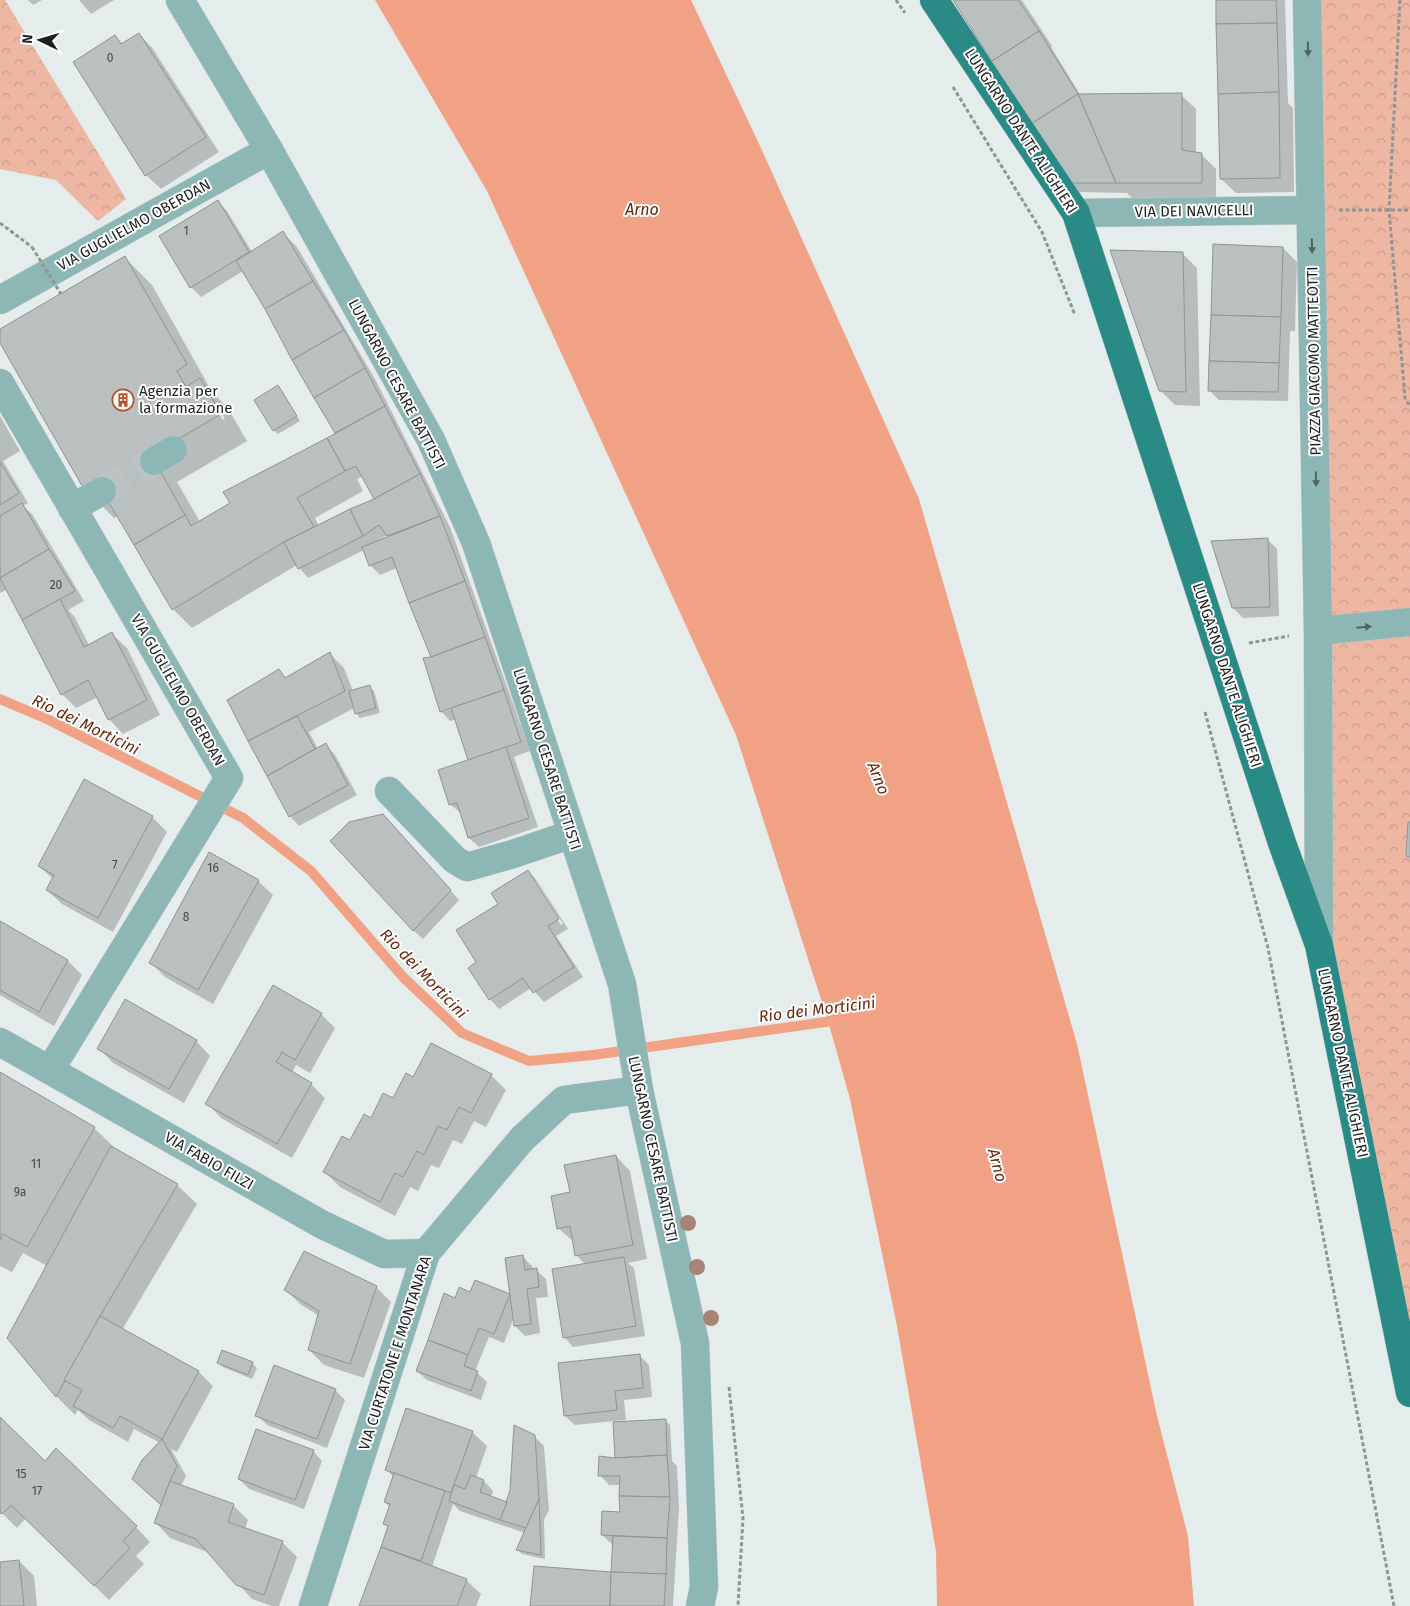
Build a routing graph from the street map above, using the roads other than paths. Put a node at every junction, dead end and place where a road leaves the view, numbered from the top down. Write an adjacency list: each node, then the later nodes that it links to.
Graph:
1 (180, 0): 4 (street, LUNGARNO CESARE BATTISTI)
2 (934, 0): 6 (main road, LUNGARNO DANTE ALIGHIERI)
3 (1307, 0): 5 (street, PIAZZA GIACOMO MATTEOTTI, one-way to 5)
4 (269, 150): 7 (street, VIA GUGLIELMO OBERDAN); 14 (street, LUNGARNO CESARE BATTISTI)
5 (1311, 210): 6 (street, VIA DEI NAVICELLI); 12 (street, PIAZZA GIACOMO MATTEOTTI, one-way to 12)
6 (1076, 213): 15 (main road, LUNGARNO DANTE ALIGHIERI)
7 (0, 300)
8 (0, 383): 10 (street, VIA GUGLIELMO OBERDAN)
9 (102, 491): 10 (street)
10 (72, 508): 17 (street, VIA GUGLIELMO OBERDAN)
11 (1410, 622): 12 (street, one-way to 11)
12 (1318, 631): 15 (street, PIAZZA GIACOMO MATTEOTTI)
13 (389, 791): 14 (street)
14 (572, 834): 18 (street, LUNGARNO CESARE BATTISTI)
15 (1319, 945): 20 (main road, LUNGARNO DANTE ALIGHIERI)
16 (0, 1042): 17 (street, VIA FABIO FILZI)
17 (50, 1070): 19 (street, VIA FABIO FILZI)
18 (638, 1083): 19 (street, VIA CURTATONE E MONTANARA); 21 (street, LUNGARNO CESARE BATTISTI)
19 (426, 1253): 22 (street, VIA CURTATONE E MONTANARA)
20 (1410, 1393)
21 (702, 1596)
22 (313, 1606)

